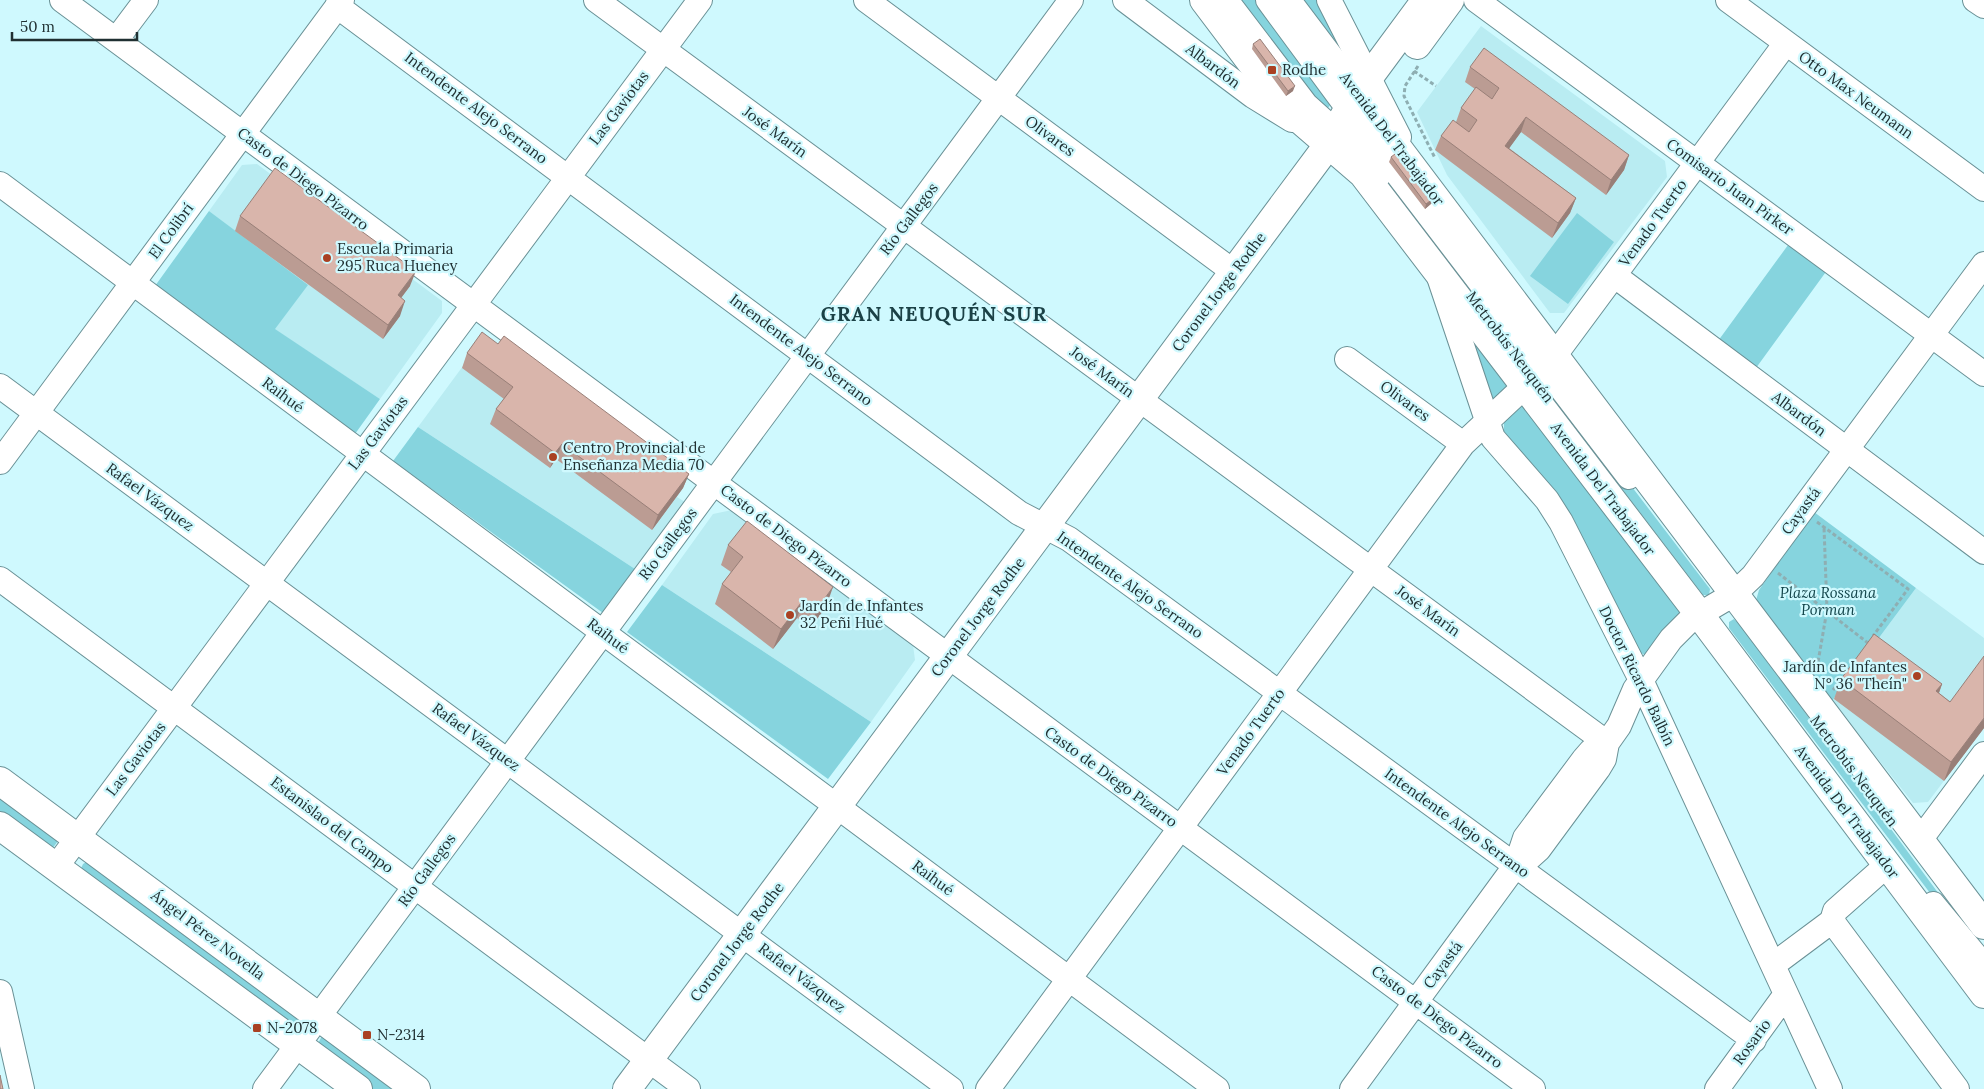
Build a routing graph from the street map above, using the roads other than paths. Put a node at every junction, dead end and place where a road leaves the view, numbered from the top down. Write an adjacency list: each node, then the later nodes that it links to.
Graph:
1 (62, 0): 21 (street, Casto de Diego Pizarro)
2 (146, 0): 21 (street)
3 (596, 0): 23 (street, José Marín)
4 (700, 0): 23 (street, Las Gaviotas)
5 (866, 0): 24 (street, Olivares)
6 (1071, 0): 24 (street, Río Gallegos)
7 (1125, 0): 26 (street, Albardón)
8 (1204, 0): 26 (main road, Avenida Del Trabajador)
9 (1215, 0): 10 (street)
10 (1224, 0): 25 (street, Metrobús Neuquén)
11 (1268, 0): 25 (street, Metrobús Neuquén)
12 (1286, 0): 25 (main road, Avenida Del Trabajador)
13 (1329, 0): 25 (street)
14 (1426, 0): 25 (main road, Coronel Jorge Rodhe)
15 (1450, 0): 25 (main road, Coronel Jorge Rodhe)
16 (1476, 0): 28 (street, Comisario Juan Pirker)
17 (1728, 0): 22 (street, Otto Max Neumann)
18 (1975, 0): 20 (street)
19 (339, 3): 27 (street, El Colibrí); 29 (street, Intendente Alejo Serrano)
20 (1984, 6)
21 (116, 40): 27 (street, Casto de Diego Pizarro)
22 (1786, 43): 28 (street, Venado Tuerto); 31 (street, Otto Max Neumann)
23 (663, 49): 29 (street, Las Gaviotas); 32 (street, José Marín)
24 (998, 98): 32 (street, Río Gallegos); 34 (street, Olivares)
25 (1354, 112): 26 (main road, Avenida Del Trabajador); 34 (main road, Coronel Jorge Rodhe); 35 (main road, Avenida Del Trabajador); 40 (main road, Avenida Del Trabajador); 59 (street, Metrobús Neuquén)
26 (1304, 126)
27 (243, 134): 37 (street, El Colibrí); 38 (street, Casto de Diego Pizarro)
28 (1697, 163): 36 (street, Venado Tuerto); 39 (street, Comisario Juan Pirker)
29 (568, 177): 38 (street, Las Gaviotas); 41 (street, Intendente Alejo Serrano)
30 (0, 184): 37 (street, Raihué)
31 (1984, 189)
32 (903, 226): 41 (street, Río Gallegos); 46 (street, José Marín)
33 (1984, 264): 39 (street, Cayastá)
34 (1234, 272): 46 (main road, Coronel Jorge Rodhe)
35 (1438, 272): 45 (main road, Avenida Del Trabajador); 48 (street, Doctor Ricardo Balbín)
36 (1615, 276): 40 (street, Venado Tuerto); 50 (street, Albardón)
37 (133, 283): 47 (street, El Colibrí); 51 (street, Raihué)
38 (474, 304): 51 (street, Las Gaviotas); 53 (street, Casto de Diego Pizarro)
39 (1931, 335): 43 (street, Comisario Juan Pirker); 50 (street, Cayastá)
40 (1555, 355): 59 (main road, Avenida Del Trabajador)
41 (808, 356): 53 (street, Río Gallegos); 54 (street, Intendente Alejo Serrano)
42 (1347, 359): 49 (street, Olivares)
43 (1984, 374)
44 (0, 386): 47 (street, Rafael Vázquez)
45 (1525, 386): 48 (street, Venado Tuerto); 59 (main road, Avenida Del Trabajador)
46 (1139, 400): 54 (main road, Coronel Jorge Rodhe); 56 (street, José Marín)
47 (36, 413): 52 (street, El Colibrí); 58 (street, Rafael Vázquez)
48 (1486, 421): 49 (street, Venado Tuerto); 62 (street, Doctor Ricardo Balbín)
49 (1463, 444): 56 (street, Venado Tuerto)
50 (1847, 449): 55 (street, Albardón); 59 (street, Cayastá)
51 (363, 454): 58 (street, Las Gaviotas); 60 (street, Raihué)
52 (0, 462)
53 (714, 482): 60 (street, Río Gallegos); 61 (street, Casto de Diego Pizarro)
54 (1045, 527): 61 (main road, Coronel Jorge Rodhe); 63 (street, Intendente Alejo Serrano)
55 (1984, 552)
56 (1370, 569): 63 (street, Venado Tuerto); 65 (street, José Marín)
57 (0, 579): 64 (street, Estanislao del Campo)
58 (267, 583): 64 (street, Las Gaviotas); 67 (street, Rafael Vázquez)
59 (1717, 604): 62 (street, Cayastá); 73 (main road, Avenida Del Trabajador); 75 (main road, Avenida Del Trabajador); 82 (street, Metrobús Neuquén); 84 (street, Metrobús Neuquén)
60 (603, 632): 67 (street, Río Gallegos); 69 (street, Raihué)
61 (949, 656): 69 (main road, Coronel Jorge Rodhe); 71 (street, Casto de Diego Pizarro)
62 (1641, 680): 65 (street, Cayastá); 83 (street, Doctor Ricardo Balbín)
63 (1280, 693): 71 (street, Venado Tuerto); 76 (street, Intendente Alejo Serrano)
64 (174, 708): 72 (street, Las Gaviotas); 78 (street, Estanislao del Campo)
65 (1607, 743): 76 (street, Cayastá)
66 (1984, 754): 73 (street)
67 (508, 761): 78 (street, Río Gallegos); 81 (street, Rafael Vázquez)
68 (0, 781): 72 (main road, Ángel Pérez Novella)
69 (837, 806): 81 (main road, Coronel Jorge Rodhe); 85 (street, Raihué)
70 (0, 826): 74 (main road)
71 (1180, 828): 85 (street, Venado Tuerto); 89 (street, Casto de Diego Pizarro)
72 (77, 838): 77 (street, Las Gaviotas); 90 (main road, Ángel Pérez Novella)
73 (1920, 840): 80 (main road, Avenida Del Trabajador)
74 (11, 842): 77 (main road)
75 (1887, 865): 79 (street); 88 (main road, Avenida Del Trabajador)
76 (1516, 866): 89 (street, Cayastá); 91 (street, Intendente Alejo Serrano)
77 (56, 867): 92 (main road)
78 (415, 887): 90 (street, Río Gallegos); 93 (street, Estanislao del Campo)
79 (1832, 921): 83 (street); 107 (street)
80 (1984, 926)
81 (742, 934): 93 (main road, Coronel Jorge Rodhe); 100 (street, Rafael Vázquez)
82 (1984, 947)
83 (1773, 965): 87 (street, Doctor Ricardo Balbín)
84 (1984, 966)
85 (1069, 979): 101 (street, Venado Tuerto); 102 (street, Raihué)
86 (0, 992): 94 (street)
87 (1786, 994): 91 (street, Rosario); 106 (street, Doctor Ricardo Balbín)
88 (1984, 994)
89 (1416, 1002): 103 (street, Cayastá); 104 (street, Casto de Diego Pizarro)
90 (318, 1017): 92 (street, Río Gallegos); 97 (main road, Ángel Pérez Novella)
91 (1754, 1040): 105 (street, Rosario)
92 (298, 1045): 95 (street, Río Gallegos); 96 (main road)
93 (649, 1060): 98 (main road, Coronel Jorge Rodhe); 99 (street, Estanislao del Campo)
94 (22, 1089)
95 (265, 1089)
96 (358, 1089)
97 (416, 1089)
98 (627, 1089)
99 (688, 1089)
100 (952, 1089)
101 (988, 1089)
102 (1217, 1089)
103 (1352, 1089)
104 (1533, 1089)
105 (1717, 1089)
106 (1830, 1089)
107 (1957, 1089)

